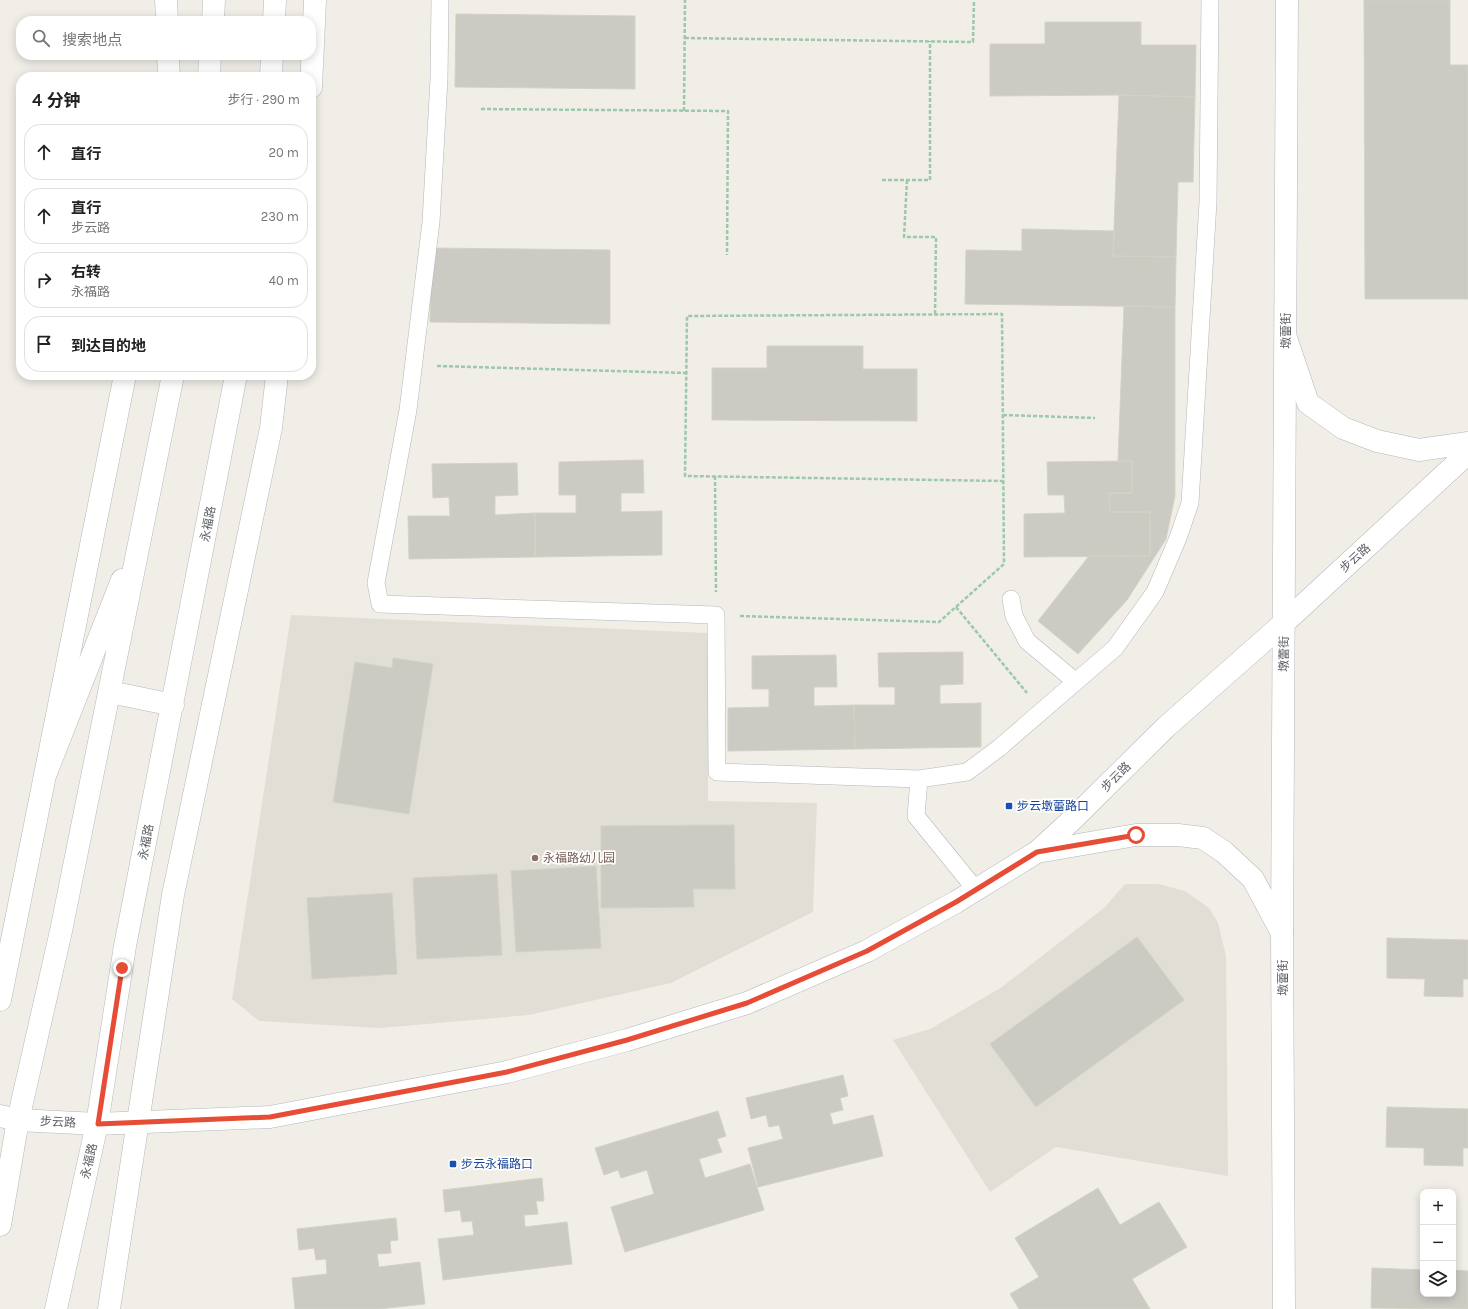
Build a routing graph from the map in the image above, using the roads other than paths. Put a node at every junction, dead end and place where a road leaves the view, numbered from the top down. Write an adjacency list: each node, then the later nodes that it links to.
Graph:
1 (166, 0): 8 (street)
2 (214, 0): 9 (street)
3 (275, 0): 10 (street)
4 (316, 0): 11 (street)
5 (440, 0): 34 (lane)
6 (1210, 0): 30 (lane)
7 (1287, 0): 20 (street, 墩蕾街)
8 (167, 16)
9 (213, 16)
10 (274, 16)
11 (315, 16)
12 (168, 60): 16 (street)
13 (210, 60): 17 (street)
14 (272, 60): 18 (street)
15 (313, 60): 19 (street)
16 (169, 72)
17 (209, 72)
18 (271, 72)
19 (312, 72)
20 (1286, 338): 25 (street); 29 (street, 墩蕾街)
21 (124, 380): 33 (street)
22 (172, 380): 27 (street)
23 (235, 380): 32 (street, 永福路)
24 (276, 380): 40 (street)
25 (1468, 443)
26 (1468, 453): 29 (street, 步云路)
27 (144, 524): 31 (street); 33 (street)
28 (1011, 599): 30 (lane)
29 (1285, 622): 35 (street, 步云路); 37 (street, 墩蕾街)
30 (1076, 682): 34 (lane)
31 (110, 692): 32 (street); 39 (street)
32 (173, 704): 41 (street, 永福路)
33 (46, 773): 38 (street)
34 (919, 780): 36 (lane)
35 (1037, 852): 36 (street, 步云路); 37 (street)
36 (976, 890): 40 (street, 步云路)
37 (1282, 934): 45 (street, 墩蕾街)
38 (0, 1000)
39 (9, 1118): 41 (street, 步云路); 42 (street)
40 (138, 1123): 41 (street, 步云路); 44 (street)
41 (98, 1124): 43 (street, 永福路)
42 (0, 1225)
43 (56, 1309)
44 (109, 1309)
45 (1284, 1309)

